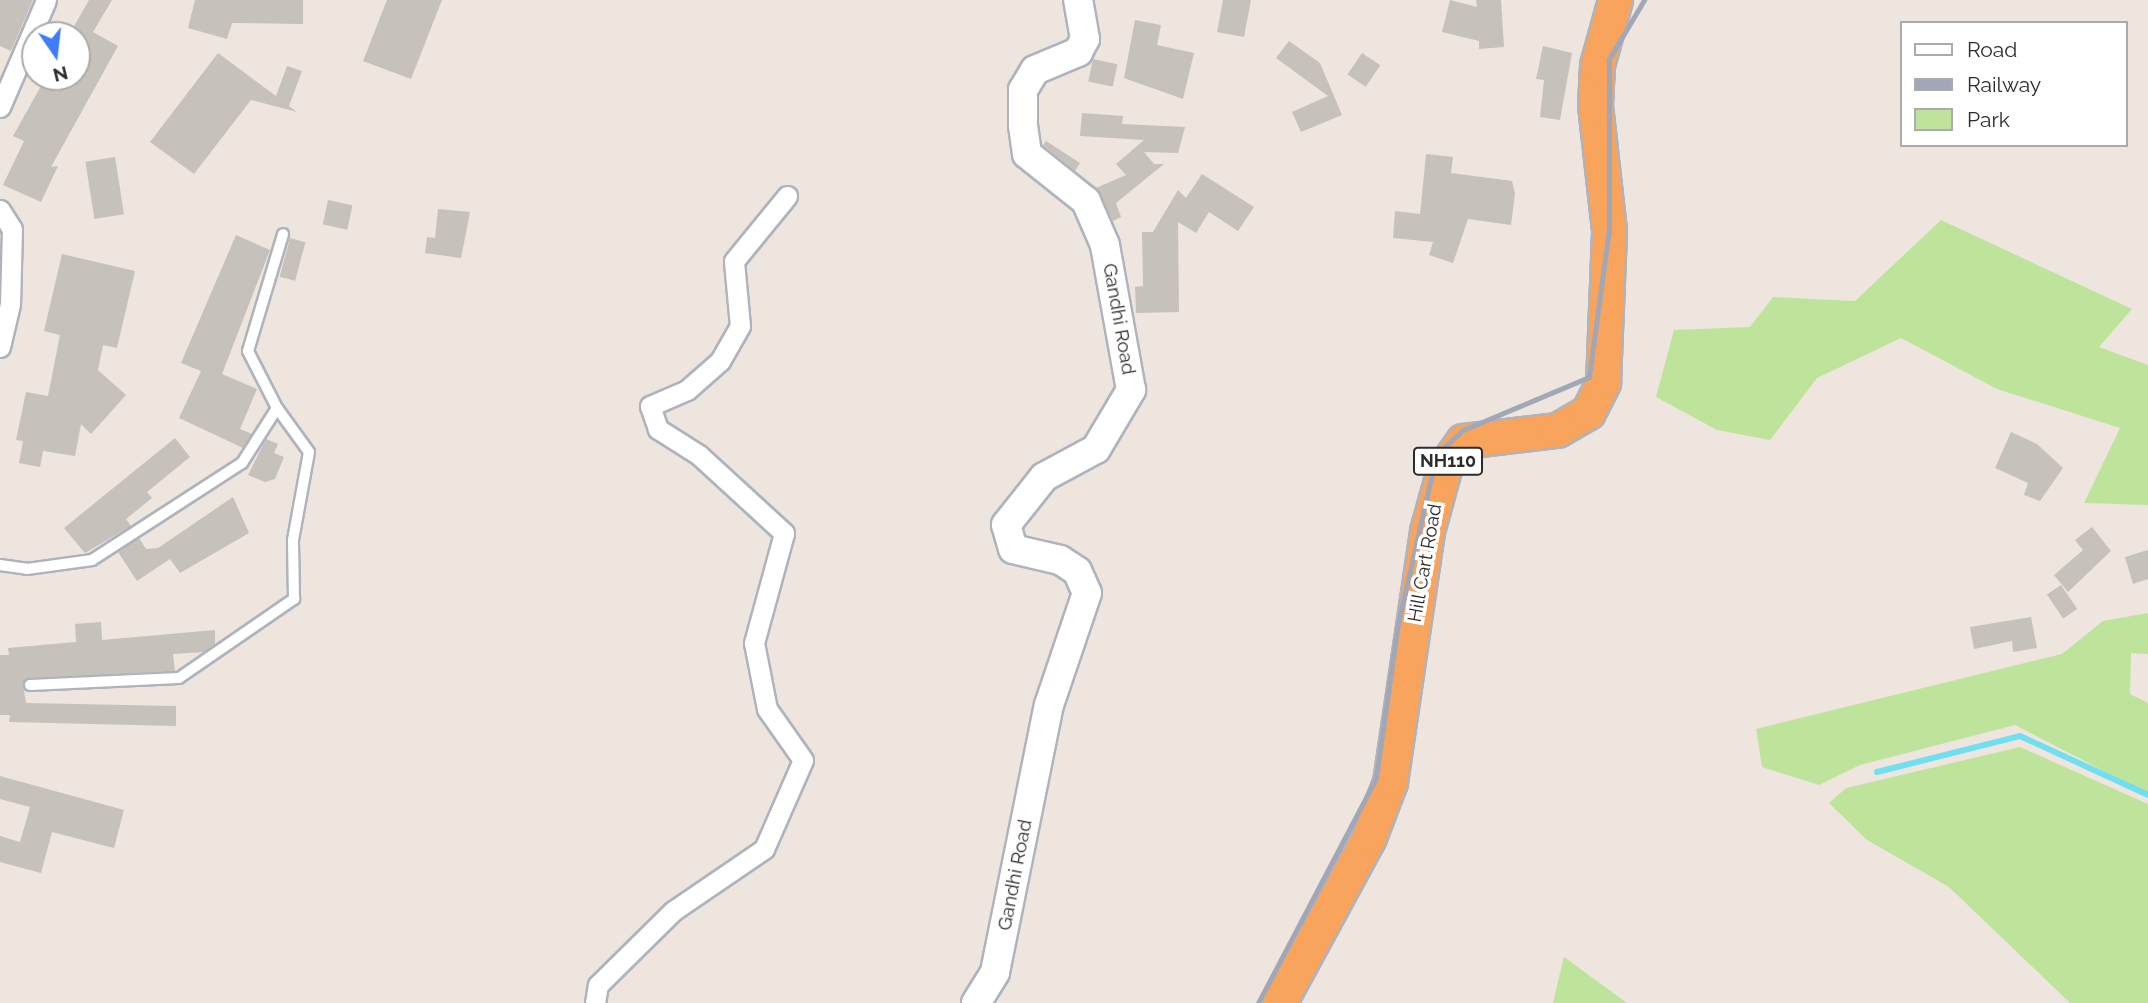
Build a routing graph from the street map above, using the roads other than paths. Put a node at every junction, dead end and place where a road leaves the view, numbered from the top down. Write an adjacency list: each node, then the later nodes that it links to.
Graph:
1 (46, 0): 4 (street)
2 (1078, 0): 13 (main road, Gandhi Road)
3 (1615, 1): 14 (highway, Hill Cart Road / NH110)
4 (0, 107)
5 (787, 195): 12 (street)
6 (0, 210): 8 (street)
7 (283, 234): 9 (lane)
8 (0, 347)
9 (277, 408): 10 (lane); 11 (lane)
10 (0, 565)
11 (30, 685)
12 (595, 1003)
13 (976, 1003)
14 (1279, 1003)

